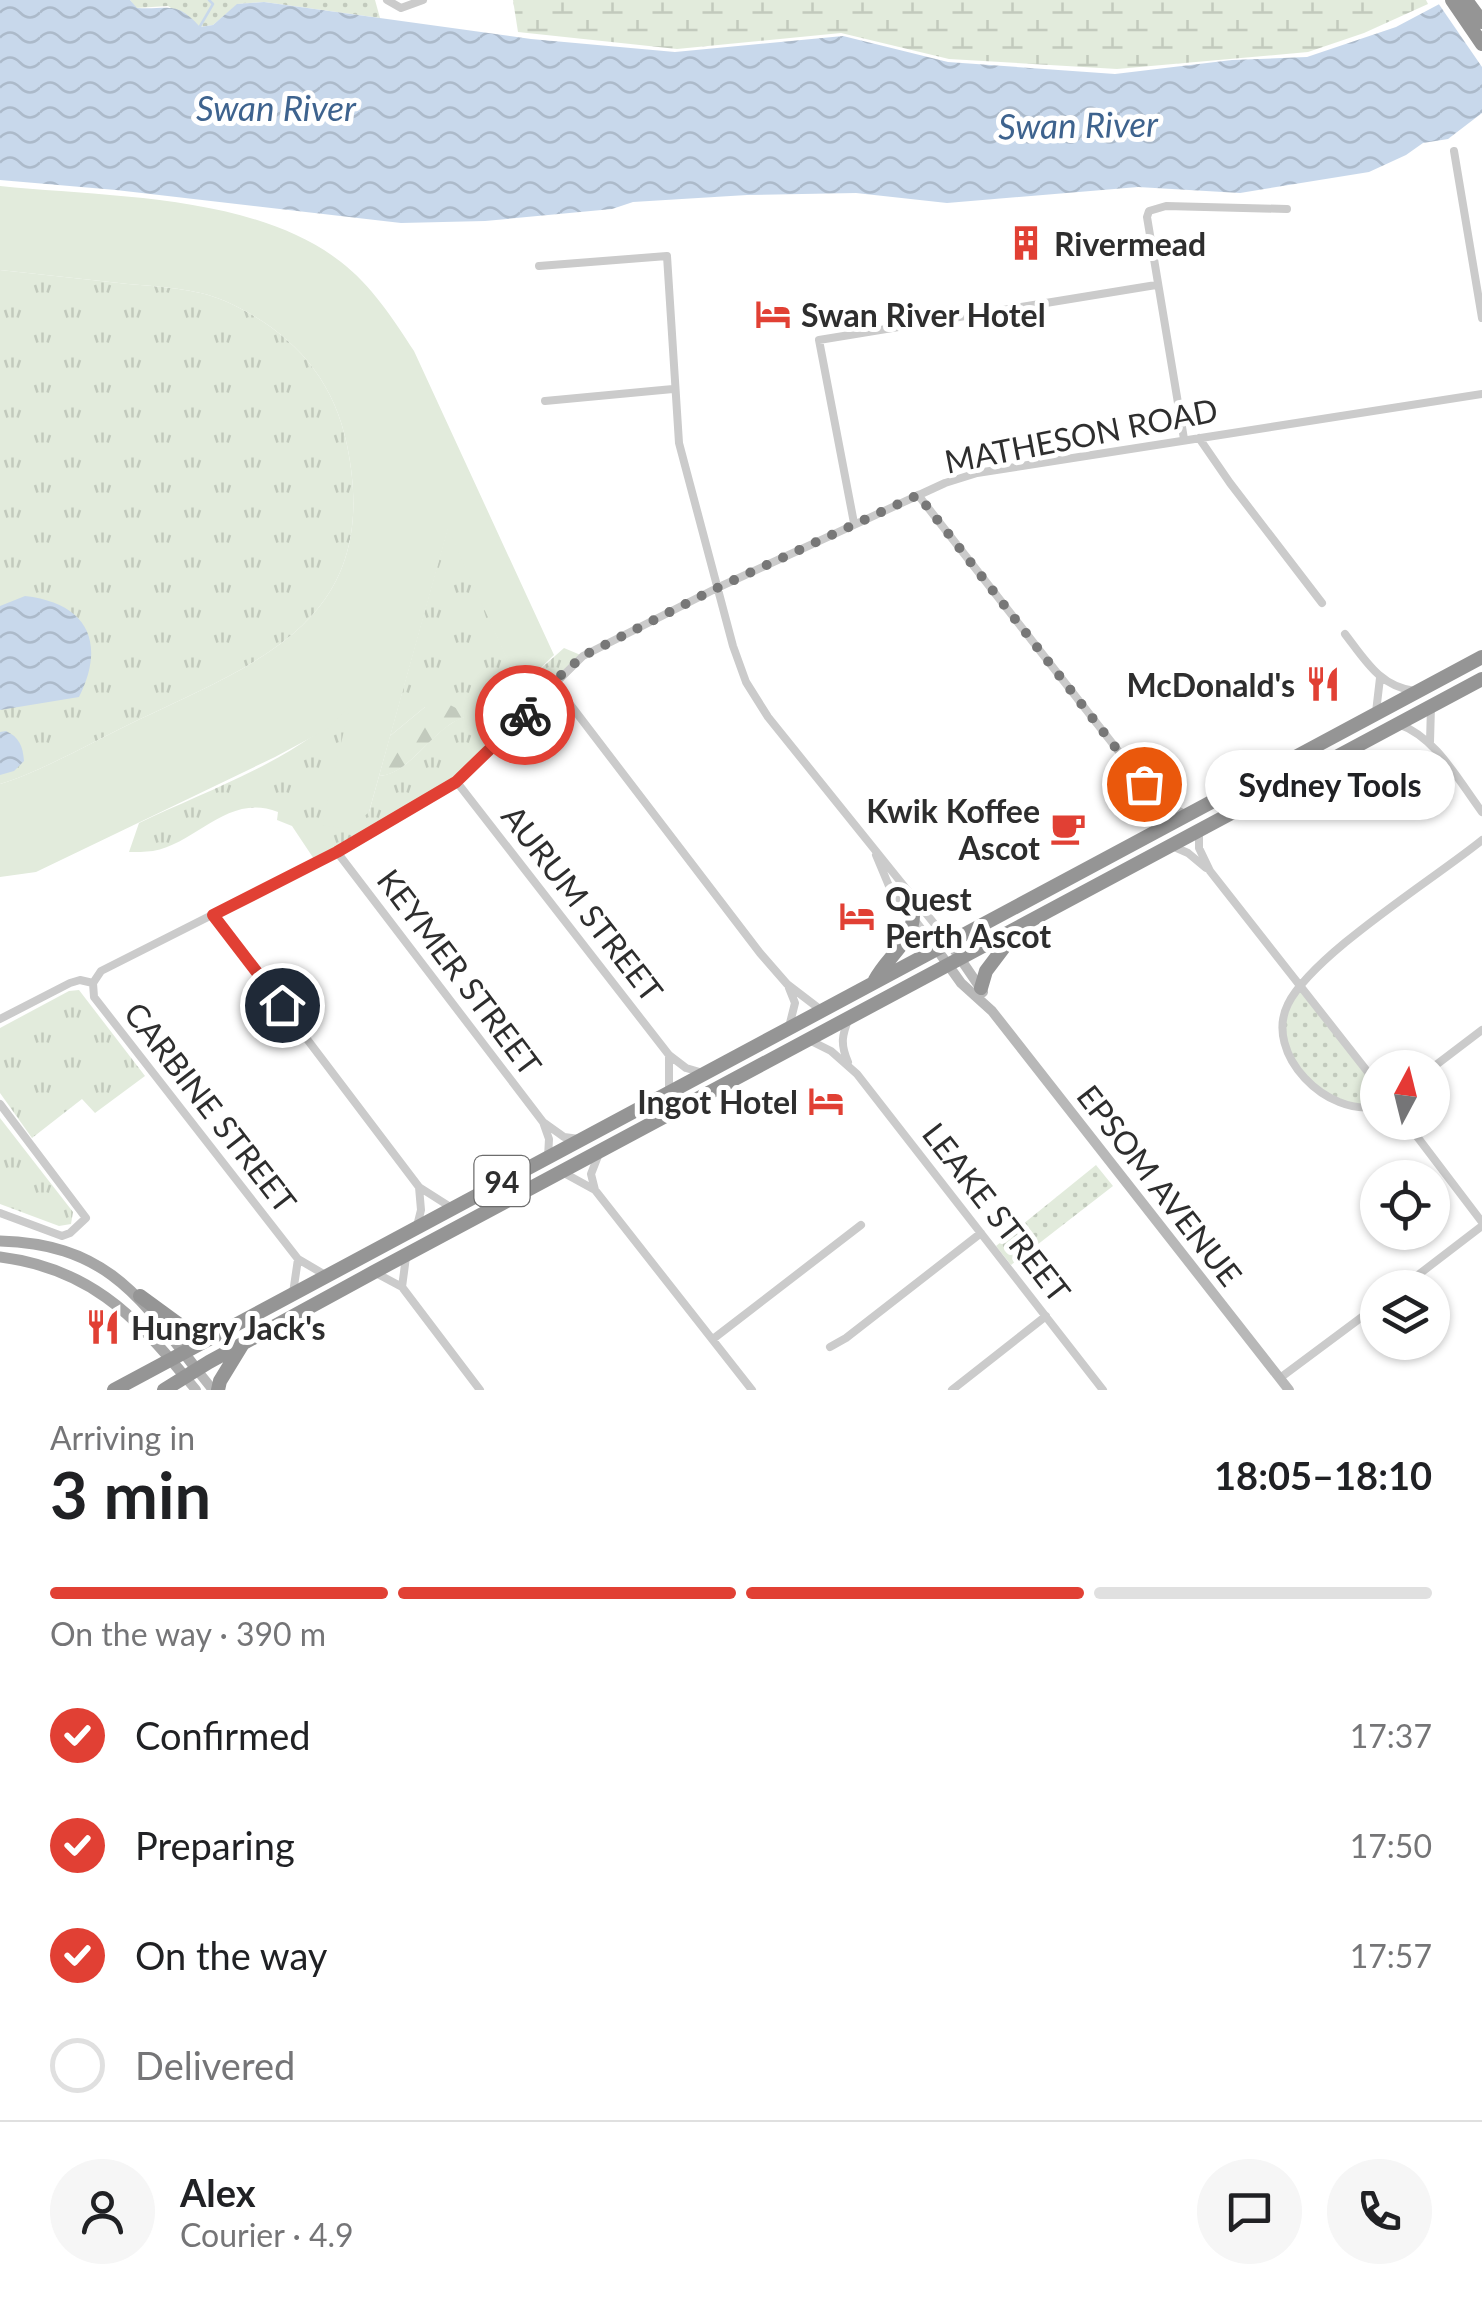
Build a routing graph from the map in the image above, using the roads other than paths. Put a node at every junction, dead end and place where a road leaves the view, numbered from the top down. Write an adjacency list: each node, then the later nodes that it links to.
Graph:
1 (386, 0): 2 (street)
2 (424, 0)
3 (1452, 0): 6 (highway)
4 (1466, 0): 5 (highway)
5 (1482, 22)
6 (1482, 44)
7 (1454, 152): 11 (street)
8 (1287, 208): 10 (street)
9 (539, 266): 13 (street, EPSOM AVENUE)
10 (1156, 285): 17 (street); 19 (street)
11 (1479, 286): 12 (street)
12 (1482, 318)
13 (673, 389): 15 (street); 20 (street, EPSOM AVENUE)
14 (1482, 394): 16 (street, MATHESON ROAD)
15 (546, 401)
16 (1199, 438): 17 (street, MATHESON ROAD); 21 (street)
17 (1184, 440): 18 (street, MATHESON ROAD)
18 (918, 495): 19 (street, MATHESON ROAD); 37 (street)
19 (854, 524): 20 (street, MATHESON ROAD)
20 (717, 588): 28 (street, MATHESON ROAD); 44 (street, EPSOM AVENUE)
21 (1322, 603)
22 (1345, 634): 26 (street)
23 (1482, 657): 25 (highway, 94)
24 (1482, 666): 25 (highway, 94)
25 (1456, 670): 29 (highway, 94)
26 (1380, 678): 29 (street); 31 (street)
27 (1482, 679): 30 (highway, 94)
28 (553, 682): 36 (street, MATHESON ROAD); 54 (street)
29 (1415, 691): 31 (highway, 94)
30 (1432, 706): 32 (highway, 94); 34 (street)
31 (1376, 712): 35 (highway, 94)
32 (1398, 724): 33 (highway, 94); 34 (street)
33 (1370, 739): 35 (highway, 94); 40 (highway, 94)
34 (1430, 742): 38 (street)
35 (1250, 780): 39 (highway, 94)
36 (456, 782): 45 (street, MATHESON ROAD); 65 (street, AURUM STREET)
37 (1156, 799): 39 (street); 41 (street)
38 (1482, 812)
39 (1185, 814): 41 (highway, 94)
40 (1199, 829): 43 (highway, 94); 46 (street)
41 (1155, 830): 50 (highway, 94)
42 (1482, 840): 55 (street)
43 (1169, 845): 46 (street); 49 (highway, 94)
44 (875, 850): 48 (street, EPSOM AVENUE); 50 (street, EPSOM AVENUE)
45 (337, 852): 47 (street, MATHESON ROAD); 72 (street, KEYMER STREET)
46 (1210, 870): 55 (street)
47 (213, 915): 53 (street, MATHESON ROAD); 78 (street)
48 (913, 916): 50 (street, EPSOM AVENUE); 52 (highway)
49 (1020, 925): 51 (highway, 94); 56 (highway)
50 (942, 945): 51 (street, EPSOM AVENUE); 52 (highway, 94)
51 (954, 961): 56 (street, EPSOM AVENUE); 58 (street, EPSOM AVENUE); 59 (highway, 94)
52 (874, 981): 57 (highway, 94)
53 (92, 983): 60 (street, MATHESON ROAD); 89 (street, CARBINE STREET)
54 (787, 984): 57 (street); 61 (street)
55 (1300, 984): 66 (street); 71 (street)
56 (981, 988): 58 (street, EPSOM AVENUE)
57 (822, 1010): 61 (highway, 94)
58 (992, 1011): 103 (street, EPSOM AVENUE)
59 (850, 1017): 63 (highway, 94); 67 (street)
60 (0, 1020)
61 (790, 1027): 68 (highway, 94)
62 (1482, 1030): 64 (street)
63 (808, 1040): 67 (street, LEAKE STREET); 75 (highway, 94)
64 (1450, 1054)
65 (669, 1056): 68 (street, AURUM STREET); 69 (street)
66 (1360, 1062)
67 (850, 1066): 85 (street, LEAKE STREET)
68 (703, 1073): 69 (highway, 94)
69 (668, 1092): 73 (highway, 94)
70 (0, 1104): 81 (street)
71 (1360, 1107)
72 (543, 1122): 73 (street, KEYMER STREET); 76 (street, KEYMER STREET)
73 (580, 1140): 76 (highway, 94)
74 (1419, 1140): 82 (street)
75 (599, 1152): 77 (highway, 94); 79 (street)
76 (548, 1157): 80 (highway, 94)
77 (562, 1172): 79 (street); 87 (highway, 94)
78 (420, 1187): 80 (street); 84 (street)
79 (596, 1190): 98 (street)
80 (452, 1208): 84 (highway, 94)
81 (0, 1214)
82 (1482, 1224): 90 (street)
83 (861, 1226): 98 (street)
84 (416, 1228): 92 (highway, 94)
85 (981, 1233): 96 (street, LEAKE STREET); 101 (street)
86 (0, 1241): 95 (main road)
87 (407, 1255): 91 (highway, 94); 93 (street)
88 (0, 1257): 102 (main road)
89 (298, 1258): 92 (street, CARBINE STREET); 94 (street, CARBINE STREET)
90 (1424, 1270)
91 (374, 1272): 93 (street); 100 (highway, 94)
92 (327, 1276): 94 (highway, 94)
93 (402, 1287): 108 (street)
94 (292, 1294): 99 (highway, 94)
95 (140, 1296): 99 (highway); 102 (main road)
96 (1046, 1316): 110 (street); 111 (street, LEAKE STREET)
97 (1360, 1318): 103 (street)
98 (713, 1339): 109 (street)
99 (207, 1340): 102 (highway, 94)
100 (242, 1344): 104 (highway, 94); 107 (highway)
101 (830, 1347)
102 (177, 1356): 104 (main road); 105 (highway, 94)
103 (1280, 1378): 112 (street, EPSOM AVENUE)
104 (193, 1379): 106 (highway, 94); 107 (street)
105 (114, 1390)
106 (164, 1390)
107 (216, 1390)
108 (480, 1390)
109 (752, 1390)
110 (952, 1390)
111 (1104, 1390)
112 (1289, 1390)

